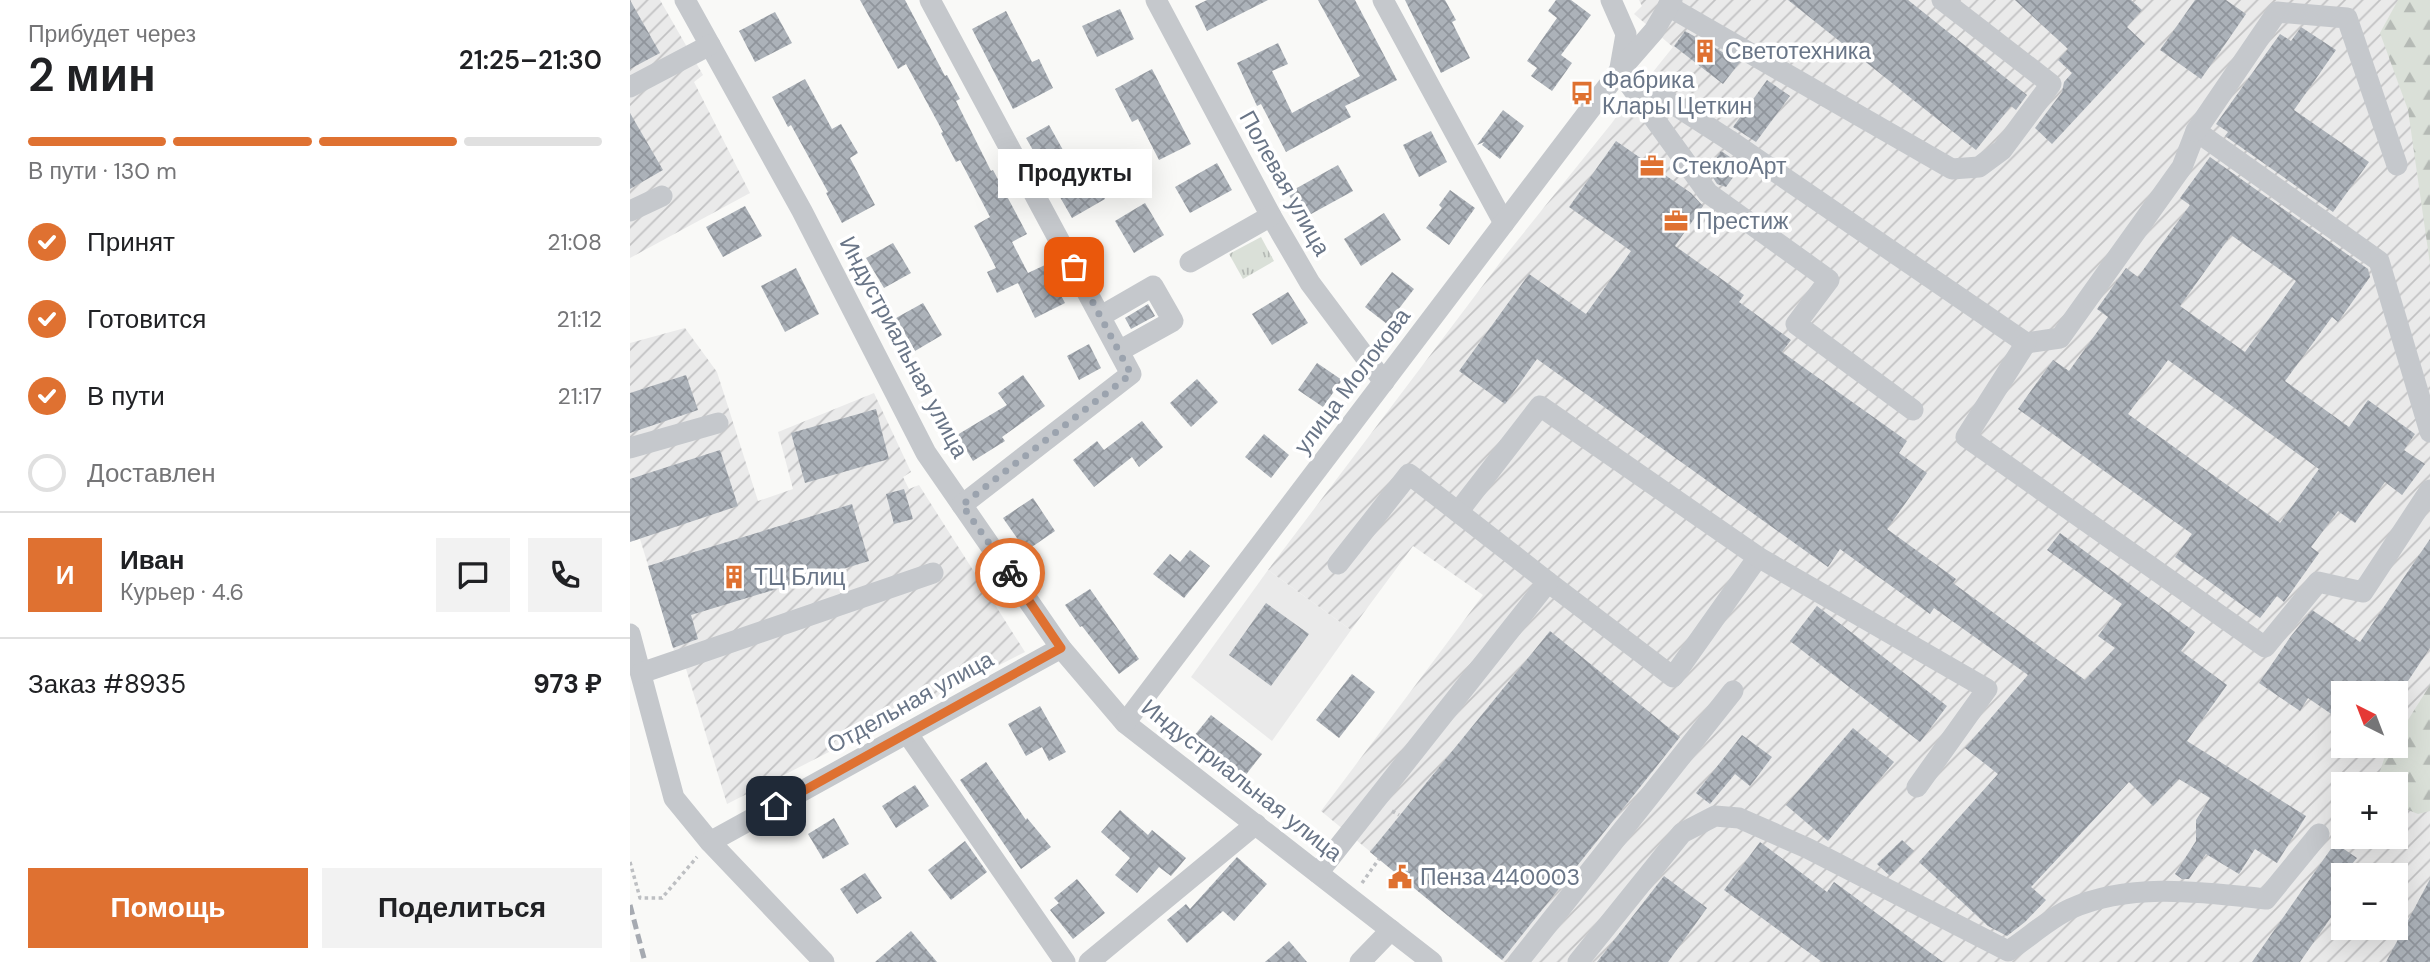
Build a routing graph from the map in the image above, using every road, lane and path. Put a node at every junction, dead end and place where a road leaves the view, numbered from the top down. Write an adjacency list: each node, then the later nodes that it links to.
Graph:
1 (685, 0): 8 (street, Индустриальная улица)
2 (930, 0): 18 (street)
3 (1156, 0): 15 (street, Полевая улица)
4 (1383, 0): 16 (street)
5 (1611, 0): 9 (street)
6 (1950, 2): 7 (street)
7 (1670, 3): 9 (street, улица Молокова)
8 (710, 45): 10 (street); 27 (street, Индустриальная улица)
9 (1620, 70): 16 (street, улица Молокова); 19 (street); 22 (street)
10 (630, 87)
11 (2196, 131): 12 (street); 19 (street); 24 (street)
12 (2397, 166)
13 (662, 196): 14 (street)
14 (630, 212)
15 (1271, 216): 17 (street); 21 (street, Полевая улица)
16 (1504, 223): 21 (street, улица Молокова)
17 (1190, 262)
18 (1101, 316): 20 (street); 20 (street)
19 (2026, 343): 26 (street)
20 (1119, 351): 27 (street)
21 (1384, 382): 37 (street, улица Молокова)
22 (1913, 410)
23 (718, 423): 25 (street)
24 (2430, 432)
25 (630, 448)
26 (2430, 490)
27 (962, 505): 34 (street, Индустриальная улица)
28 (1458, 512): 29 (street); 30 (street); 32 (street)
29 (1758, 558): 32 (street); 39 (street)
30 (1338, 564)
31 (933, 573): 35 (street)
32 (1548, 582): 45 (street)
33 (630, 634): 35 (street)
34 (1061, 648): 37 (street, Индустриальная улица); 38 (street, Отдельная улица)
35 (641, 673): 42 (street)
36 (1733, 691): 53 (street)
37 (1125, 723): 40 (street, Индустриальная улица)
38 (907, 733): 42 (street, Отдельная улица); 49 (street)
39 (1917, 788)
40 (1256, 824): 45 (street, Индустриальная улица); 50 (street)
41 (2319, 834): 54 (street)
42 (710, 842): 44 (path); 48 (street)
43 (1379, 859): 46 (path)
44 (630, 862)
45 (1318, 873): 46 (street, Индустриальная улица)
46 (1350, 898): 47 (street, Индустриальная улица)
47 (1391, 930): 51 (street); 52 (street, Индустриальная улица)
48 (824, 962)
49 (1065, 962)
50 (1089, 962)
51 (1360, 962)
52 (1432, 962)
53 (1518, 962)
54 (1578, 962)

